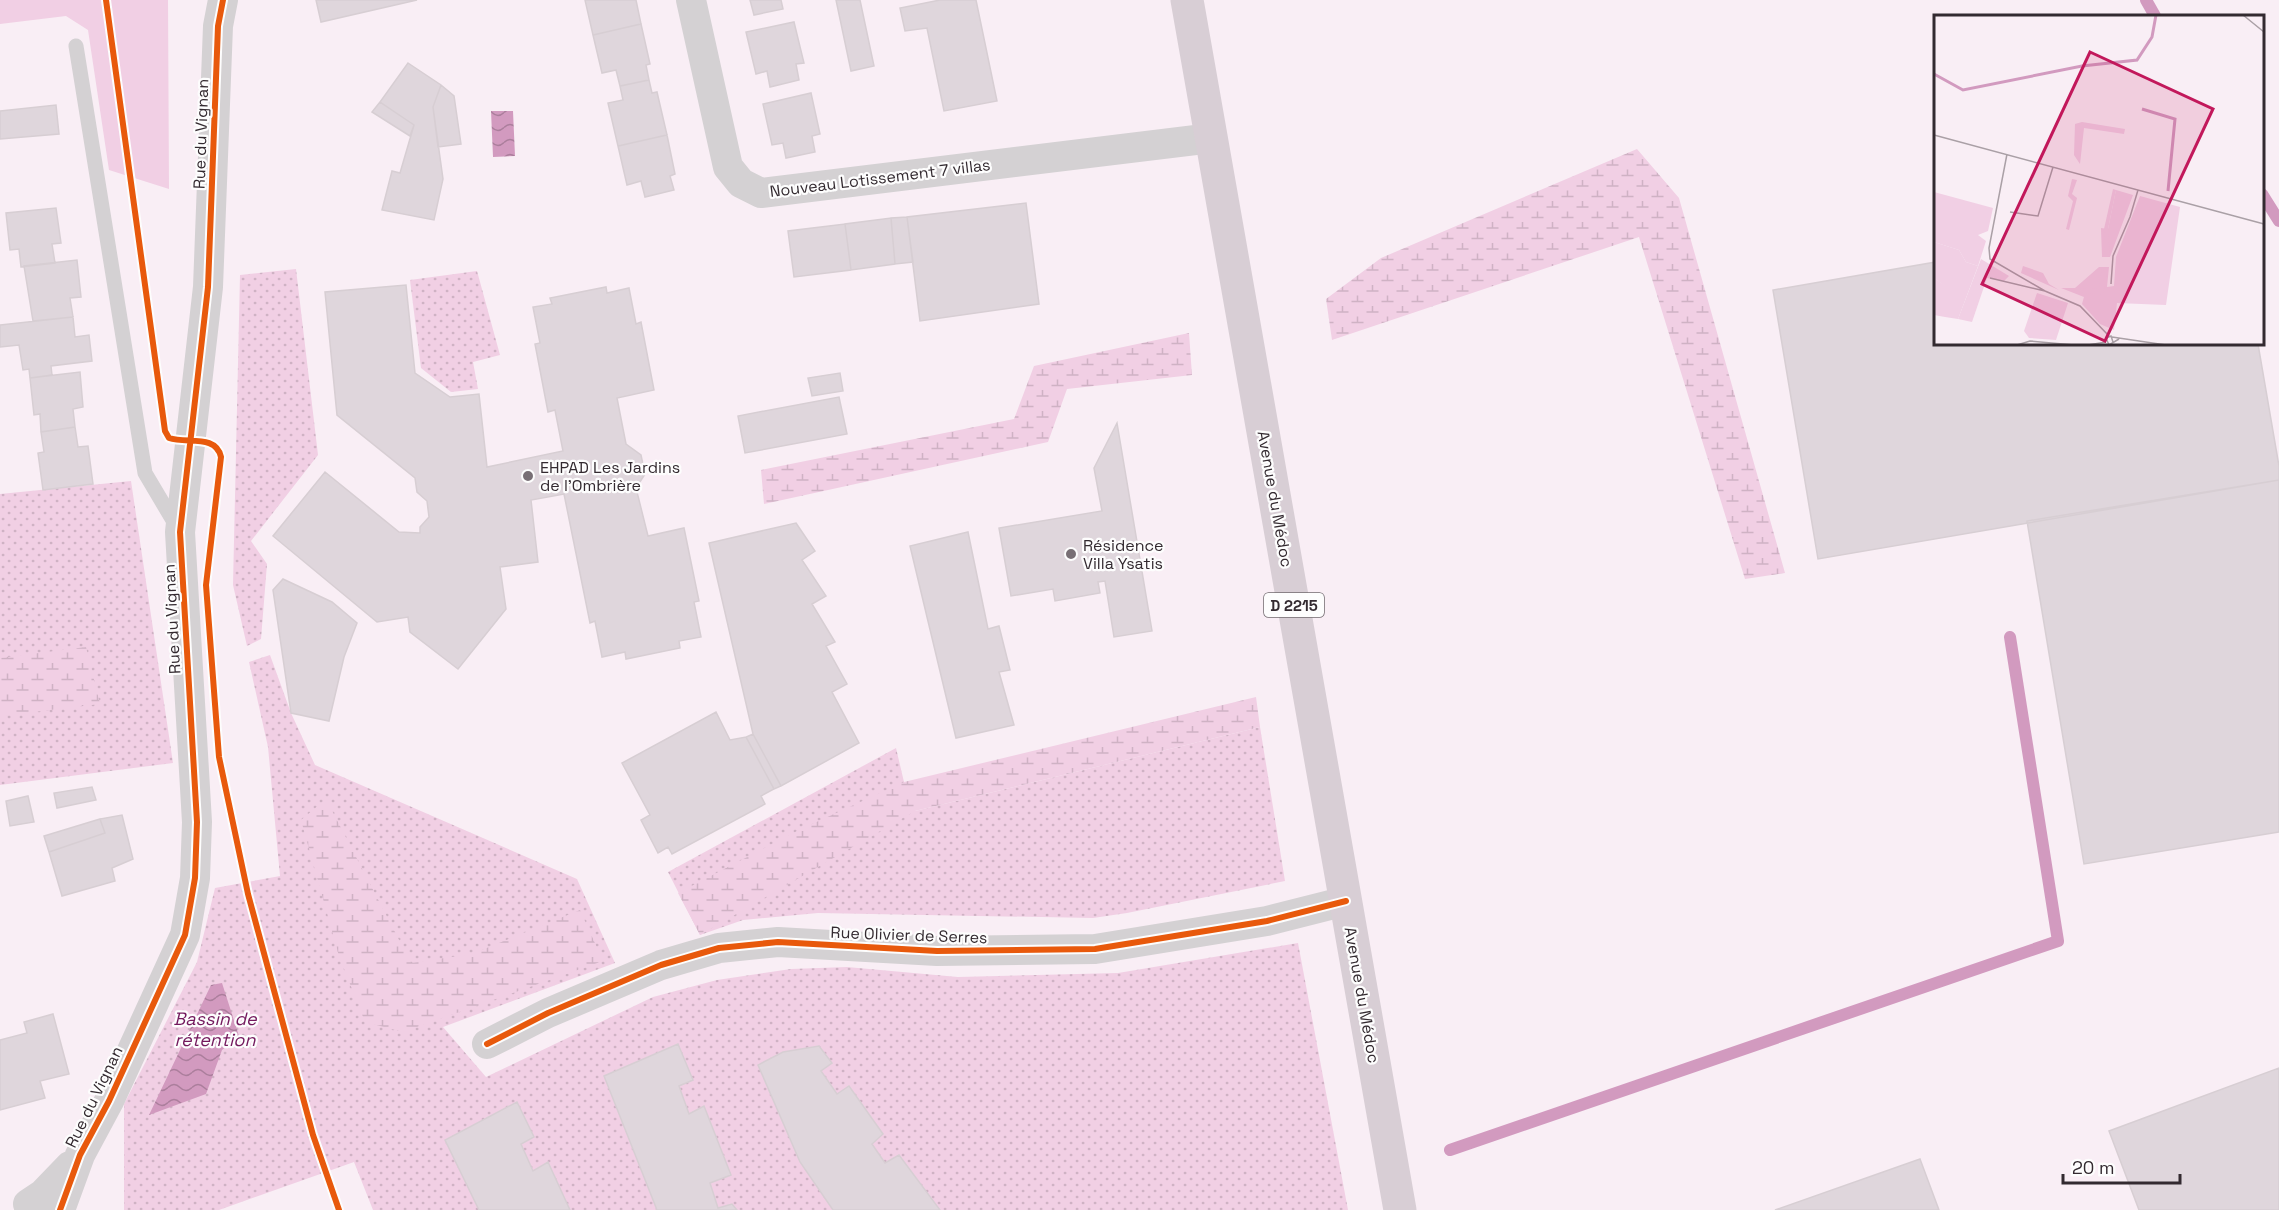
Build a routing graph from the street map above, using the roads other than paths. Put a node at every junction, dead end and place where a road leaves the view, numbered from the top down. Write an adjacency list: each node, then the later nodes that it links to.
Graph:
1 (223, 0): 6 (street, Rue du Vignan)
2 (691, 0): 5 (street, Nouveau Lotissement 7 villas)
3 (1187, 0): 5 (main road, Avenue du Médoc / D 2215)
4 (76, 46): 6 (lane)
5 (1212, 138): 7 (main road, Avenue du Médoc / D 2215)
6 (180, 532): 9 (street, Rue du Vignan)
7 (1346, 901): 8 (street, Rue Olivier de Serres); 12 (main road, Avenue du Médoc / D 2215)
8 (488, 1044)
9 (80, 1155): 10 (street, Rue du Vignan); 11 (street, Rue du Vignan)
10 (26, 1208)
11 (60, 1210)
12 (1400, 1210)

